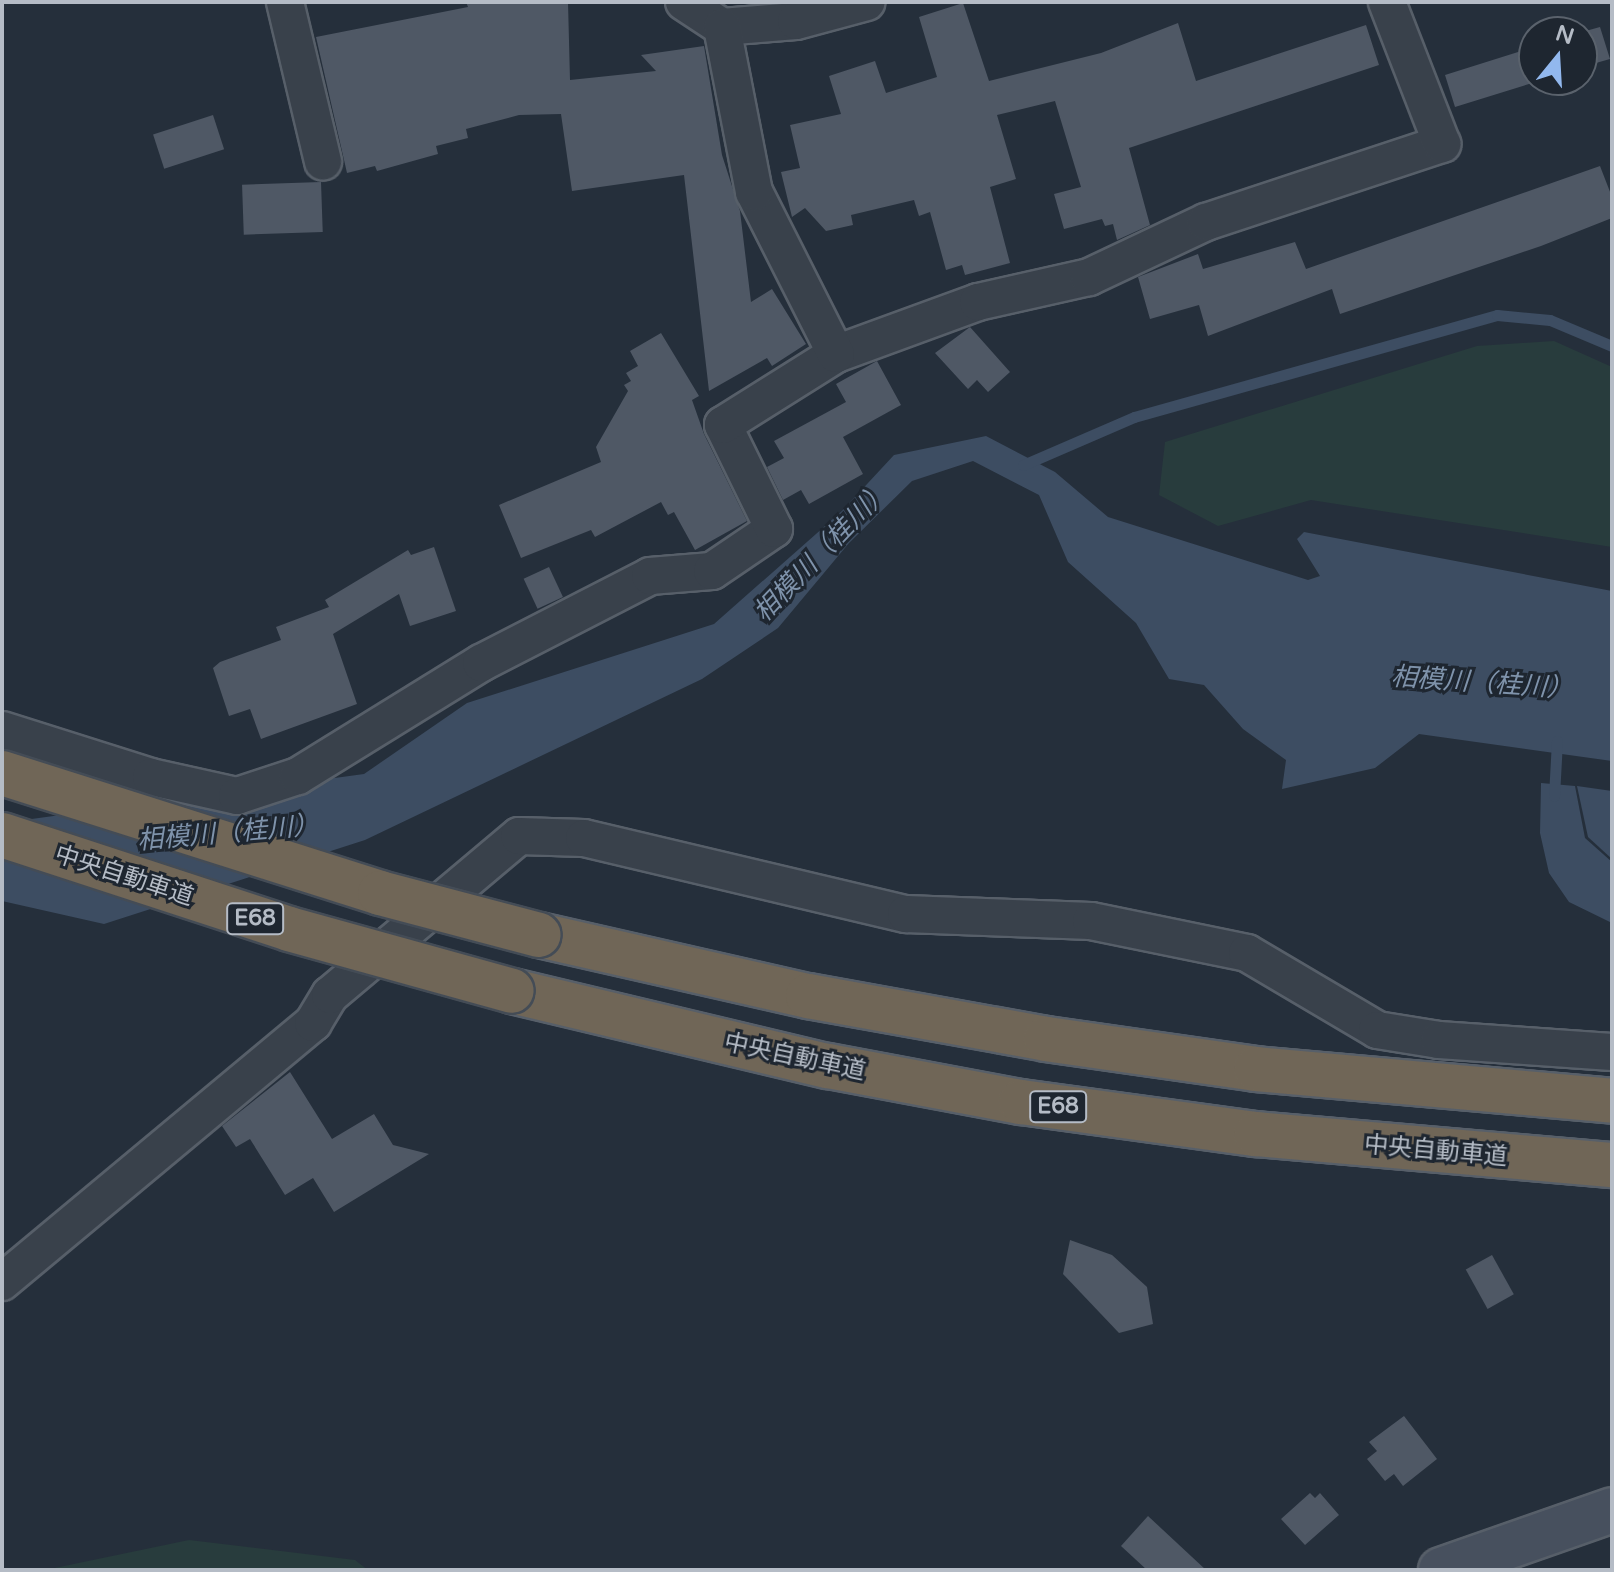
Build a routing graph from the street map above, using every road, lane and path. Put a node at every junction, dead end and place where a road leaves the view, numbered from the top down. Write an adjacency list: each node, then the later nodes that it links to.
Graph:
1 (285, 2): 6 (street)
2 (684, 2): 5 (street)
3 (867, 2): 5 (street)
4 (1387, 2): 7 (street)
5 (722, 27): 7 (street)
6 (323, 162)
7 (836, 354): 10 (street)
8 (2, 730): 10 (street)
9 (2, 773): 14 (highway, E68, bridge)
10 (151, 777): 11 (street)
11 (2, 781)
12 (2, 835): 15 (highway, 中央自動車道 / E68, bridge)
13 (1612, 1052): 16 (street)
14 (1612, 1101)
15 (1612, 1165)
16 (2, 1282)
17 (1612, 1510): 18 (main road)
18 (1441, 1570)

